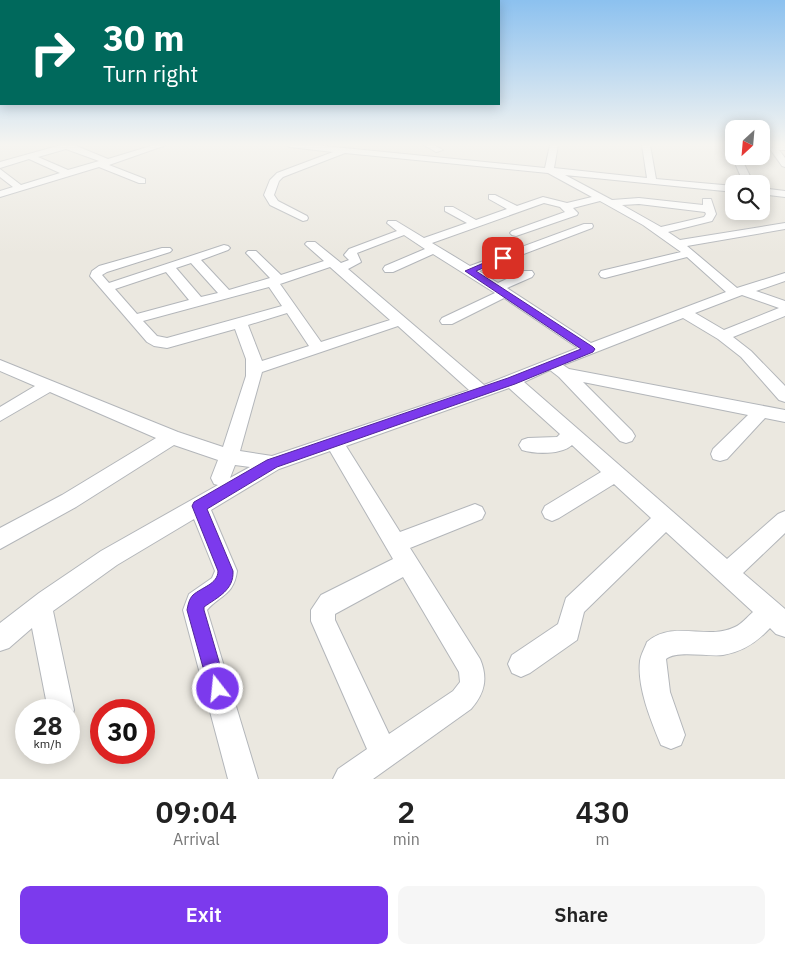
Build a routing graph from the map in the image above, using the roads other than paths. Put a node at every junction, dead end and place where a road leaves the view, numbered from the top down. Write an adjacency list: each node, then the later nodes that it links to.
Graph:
1 (12, 181): 8 (street)
2 (45, 181): 8 (street)
3 (274, 181): 18 (street)
4 (571, 181): 13 (street)
5 (663, 181): 6 (street)
6 (702, 186): 7 (street); 17 (street)
7 (725, 188)
8 (21, 189): 10 (street)
9 (770, 193): 11 (street)
10 (0, 194)
11 (785, 194)
12 (492, 197): 16 (street)
13 (606, 200): 14 (street); 17 (street); 24 (street)
14 (563, 206): 16 (street); 25 (street)
15 (449, 208): 20 (street)
16 (515, 209): 20 (street)
17 (710, 209): 24 (street)
18 (303, 218)
19 (392, 223): 23 (street)
20 (474, 223): 28 (street)
21 (588, 226): 37 (street)
22 (785, 226): 27 (street)
23 (406, 231): 28 (street); 34 (street)
24 (658, 231): 27 (street)
25 (516, 233)
26 (311, 244): 34 (street)
27 (677, 244): 32 (street)
28 (429, 246): 36 (street); 37 (street)
29 (224, 248): 33 (street)
30 (166, 250): 42 (street)
31 (252, 253): 41 (street)
32 (690, 253): 39 (street); 44 (street)
33 (193, 258): 35 (street); 45 (street)
34 (336, 265): 41 (street); 52 (street)
35 (168, 267): 42 (street); 46 (street)
36 (389, 269)
37 (469, 271): 43 (street)
38 (528, 274): 43 (street)
39 (605, 274)
40 (785, 276): 44 (street)
41 (275, 281): 45 (street); 48 (street)
42 (106, 288): 51 (street)
43 (501, 290): 53 (street); 57 (street)
44 (739, 292): 47 (street); 50 (street)
45 (226, 294): 46 (street)
46 (198, 302): 51 (street)
47 (785, 306)
48 (291, 308): 54 (street); 56 (street)
49 (785, 311): 55 (street)
50 (685, 313): 55 (street); 57 (street)
51 (134, 319): 54 (street)
52 (400, 321): 56 (street); 62 (street)
53 (447, 321)
54 (240, 323): 59 (street)
55 (723, 336): 63 (street)
56 (317, 347): 59 (street)
57 (590, 349): 60 (street)
58 (0, 365): 61 (street)
59 (255, 368): 73 (street)
60 (558, 368): 62 (street); 64 (street); 68 (street)
61 (48, 386): 65 (street); 69 (street)
62 (494, 387): 67 (street); 70 (street)
63 (785, 396)
64 (762, 411): 66 (street); 72 (street)
65 (0, 415)
66 (785, 416)
67 (572, 434): 71 (street); 75 (street)
68 (626, 436)
69 (172, 438): 73 (street); 82 (street)
70 (334, 442): 74 (street); 83 (street)
71 (528, 445)
72 (720, 454)
73 (229, 456): 74 (street); 76 (street)
74 (272, 464): 77 (street)
75 (615, 473): 78 (street); 80 (street)
76 (221, 478)
77 (199, 506): 85 (street); 92 (street)
78 (552, 512)
79 (475, 513): 83 (street)
80 (665, 519): 84 (street); 88 (street)
81 (785, 520): 84 (street)
82 (0, 539)
83 (402, 554): 91 (street); 91 (street)
84 (726, 574): 86 (street)
85 (40, 606): 87 (street); 89 (street)
86 (777, 618): 90 (street)
87 (0, 639)
88 (521, 664)
89 (59, 699)
90 (671, 735)
91 (384, 754): 93 (street)
92 (243, 779)
93 (348, 779)

